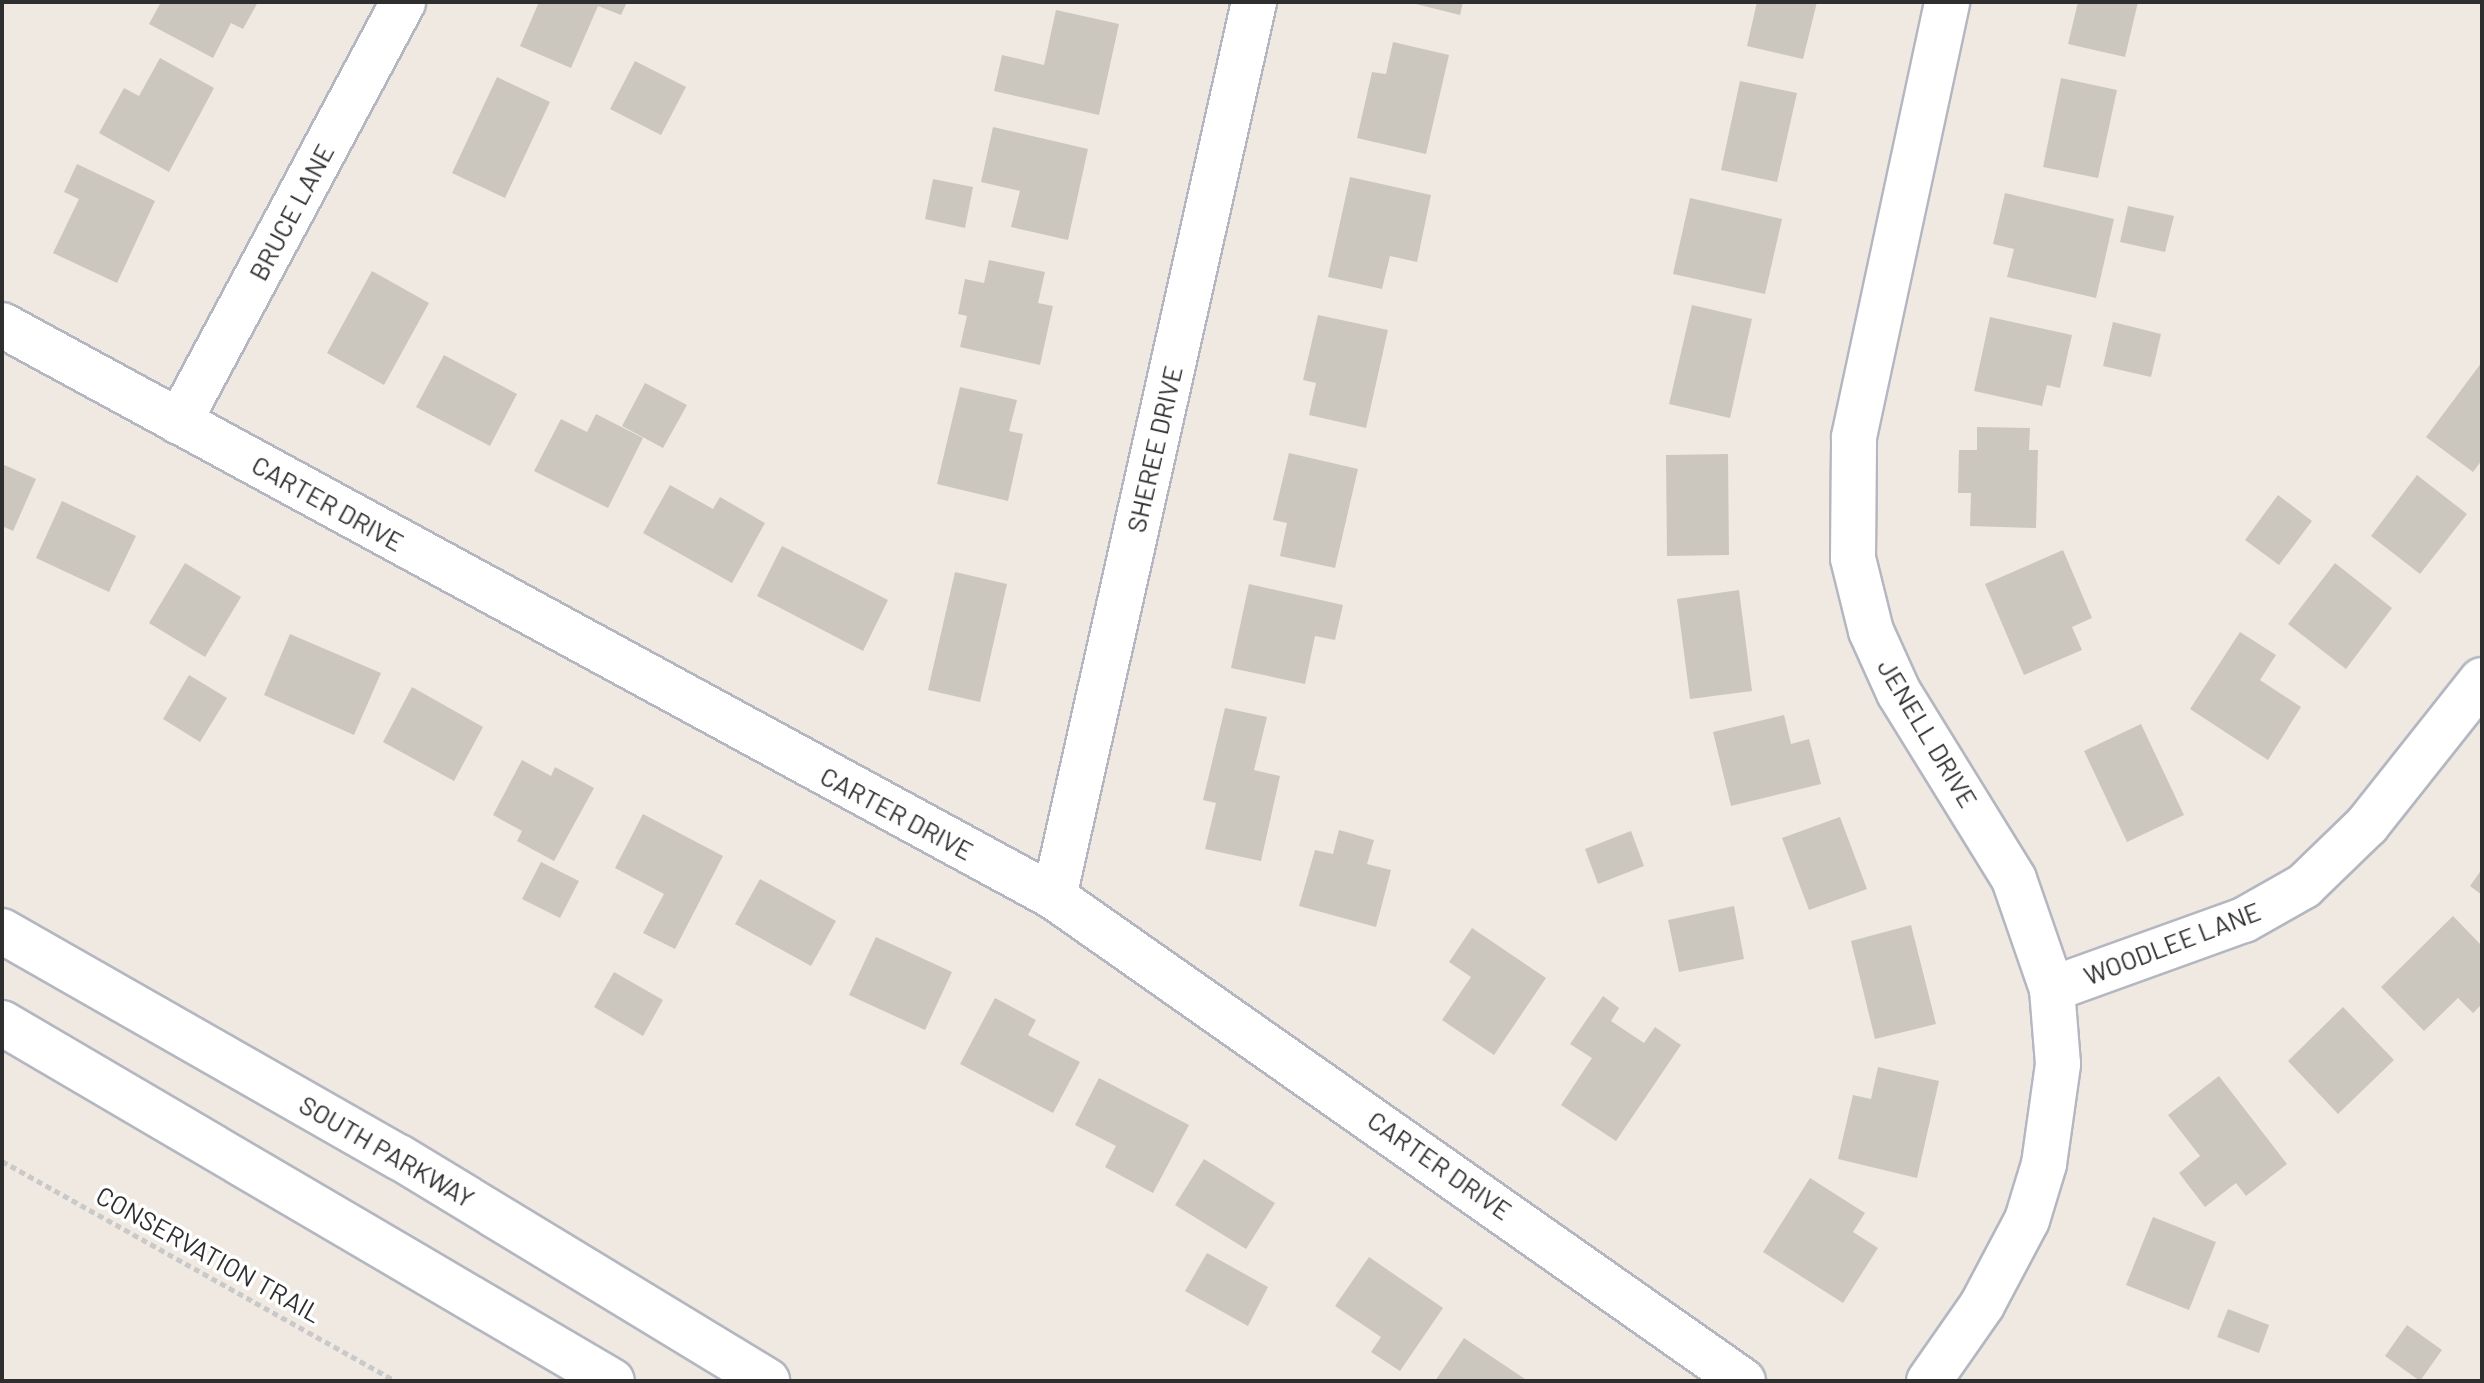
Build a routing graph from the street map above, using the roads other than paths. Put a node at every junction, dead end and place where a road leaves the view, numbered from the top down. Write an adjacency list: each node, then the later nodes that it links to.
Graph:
1 (403, 2): 5 (street, BRUCE LANE)
2 (1254, 2): 7 (street, SHEREE DRIVE)
3 (1947, 2): 9 (street, JENELL DRIVE)
4 (2, 325): 5 (street, CARTER DRIVE)
5 (179, 422): 7 (street, CARTER DRIVE)
6 (2482, 680): 9 (street, WOODLEE LANE)
7 (1054, 897): 13 (street, CARTER DRIVE)
8 (2, 931): 12 (street, SOUTH PARKWAY)
9 (2052, 989): 14 (street, JENELL DRIVE)
10 (2, 1023): 11 (street)
11 (612, 1381)
12 (767, 1381)
13 (1743, 1381)
14 (1929, 1381)

